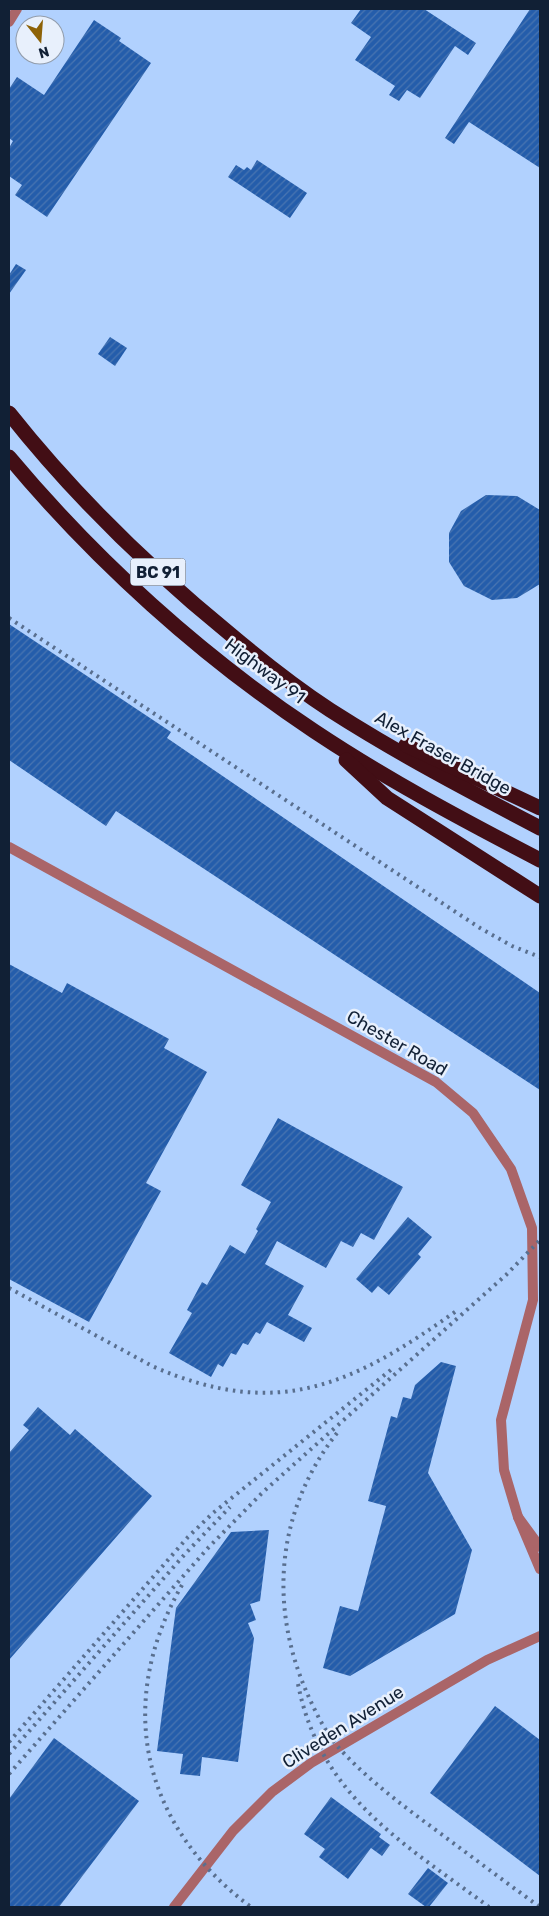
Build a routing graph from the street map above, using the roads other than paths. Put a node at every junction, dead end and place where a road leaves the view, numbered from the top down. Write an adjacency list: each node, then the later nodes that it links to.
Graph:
1 (17, 9): 2 (street)
2 (9, 22)
3 (9, 413): 5 (highway, Highway 91 / BC 91)
4 (9, 457): 6 (highway, Highway 91 / BC 91)
5 (328, 709): 7 (highway); 8 (highway, Alex Fraser Bridge / BC 91)
6 (313, 731): 10 (highway, Highway 91 / BC 91); 11 (highway)
7 (540, 808)
8 (540, 828)
9 (9, 847): 12 (street, Chester Road)
10 (540, 860)
11 (540, 896)
12 (518, 1516): 13 (street); 14 (street, Chester Road)
13 (540, 1546)
14 (540, 1569)
15 (540, 1636): 16 (street, Cliveden Avenue)
16 (174, 1907)

